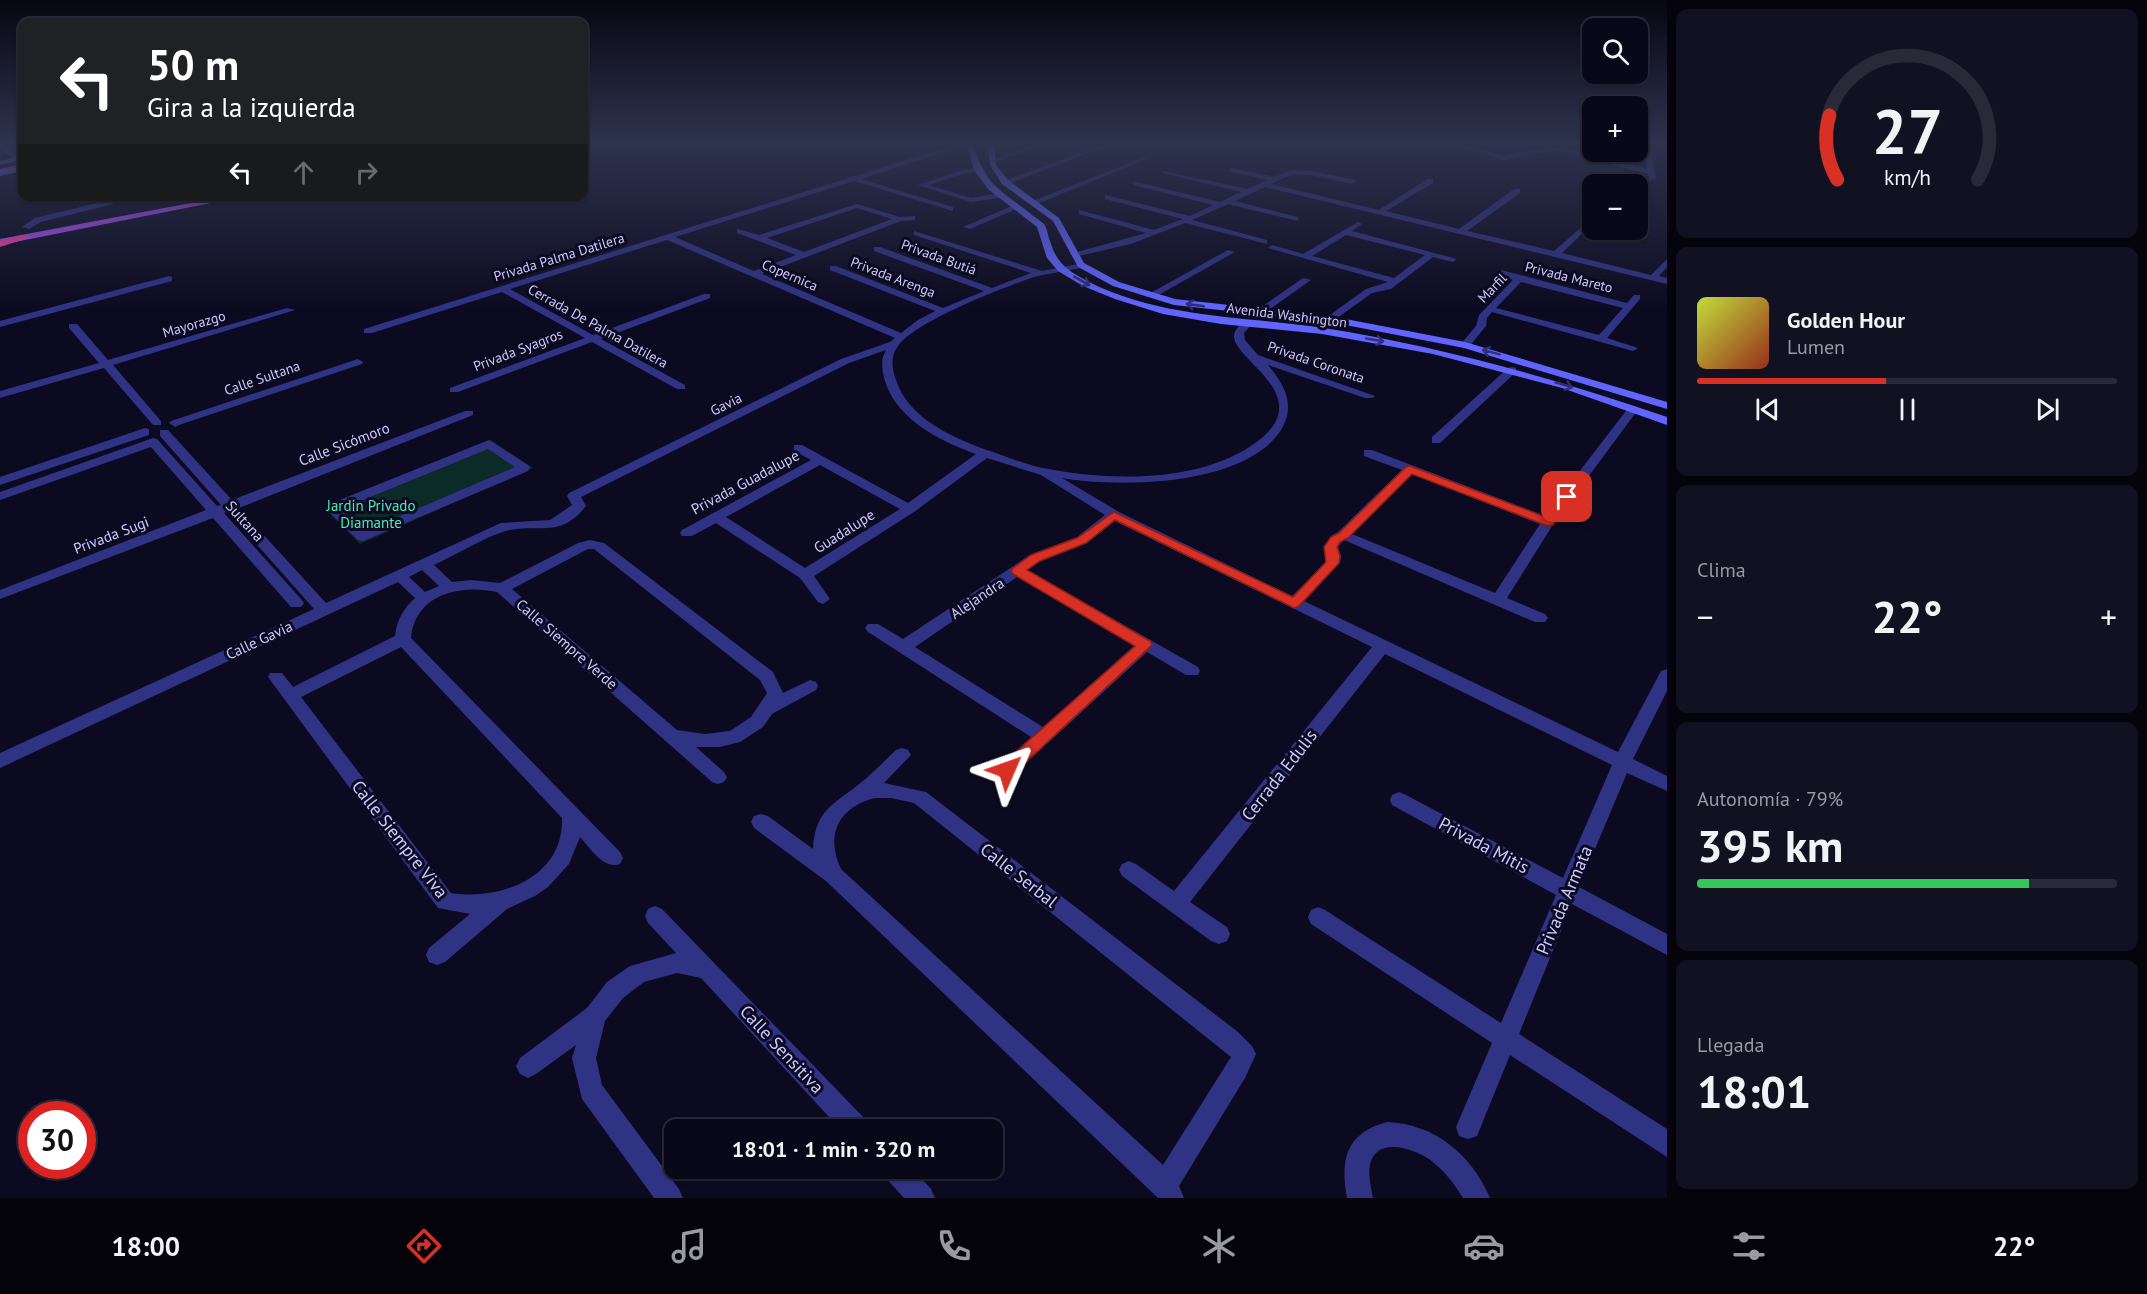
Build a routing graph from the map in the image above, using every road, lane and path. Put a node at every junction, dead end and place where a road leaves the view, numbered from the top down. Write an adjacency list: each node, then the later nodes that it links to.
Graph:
1 (797, 197): 36 (street, Privada Palma Datilera)
2 (912, 197): 20 (street)
3 (961, 197): 4 (street)
4 (990, 197)
5 (1004, 197): 19 (main road)
6 (1027, 197): 17 (main road, Avenida Washington)
7 (1047, 197): 17 (street)
8 (1108, 197): 26 (street)
9 (1196, 197): 18 (street)
10 (1235, 197): 18 (street)
11 (1316, 197): 22 (street)
12 (1405, 197): 22 (street)
13 (1509, 197): 32 (street)
14 (110, 201): 30 (street)
15 (170, 201): 30 (main road)
16 (212, 201): 30 (main road)
17 (1034, 202): 43 (main road, Avenida Washington)
18 (1223, 203): 25 (street); 26 (street)
19 (1017, 207): 28 (street); 52 (main road)
20 (950, 209)
21 (1082, 212): 35 (street)
22 (1380, 212): 32 (street)
23 (912, 218): 24 (street)
24 (900, 219): 37 (street); 46 (street)
25 (1295, 219)
26 (1188, 220): 35 (street); 38 (street)
27 (1358, 224): 33 (street)
28 (967, 227)
29 (1582, 229): 45 (street)
30 (23, 231): 39 (highway)
31 (740, 231): 37 (street)
32 (1461, 231): 45 (street)
33 (1345, 232): 44 (street); 47 (street)
34 (917, 233): 55 (street)
35 (1155, 233): 43 (street)
36 (668, 237): 54 (street, Copernica); 62 (street, Privada Palma Datilera)
37 (760, 238): 46 (street)
38 (1264, 242)
39 (0, 243)
40 (1272, 248): 47 (street)
41 (877, 249): 63 (street, Privada Butiá)
42 (1231, 252): 65 (street)
43 (1074, 254): 50 (main road, Avenida Washington)
44 (1431, 254): 48 (street); 60 (street)
45 (1556, 254): 56 (street)
46 (804, 255): 54 (street)
47 (1304, 257): 60 (street)
48 (1453, 259)
49 (1667, 262): 56 (street)
50 (1081, 265): 52 (street, Gavia); 65 (main road, Avenida Washington)
51 (833, 268): 70 (street, Privada Arenga)
52 (1060, 269): 55 (street, Gavia); 73 (main road, Avenida Washington, one-way to 73)
53 (1504, 272): 58 (street, Privada Mareto)
54 (753, 273): 79 (street, Copernica)
55 (1040, 273): 63 (street, Gavia)
56 (1654, 278): 61 (street)
57 (169, 279): 74 (street)
58 (1519, 279): 67 (street, Privada Mareto); 68 (street, Marfil)
59 (1306, 280): 71 (street)
60 (1394, 281): 72 (street)
61 (1667, 281)
62 (502, 289): 76 (street, Privada Palma Datilera); 77 (street, Cerrada De Palma Datilera)
63 (992, 291): 70 (street, Gavia)
64 (707, 296): 77 (street, Privada Syagros)
65 (1150, 296): 71 (main road, Avenida Washington, one-way to 65)
66 (1636, 297): 67 (street, Privada Mareto)
67 (1628, 306): 78 (street, Privada Mareto)
68 (1490, 309): 78 (street); 80 (street, Marfil)
69 (290, 310): 84 (street, Mayorazgo)
70 (943, 311): 79 (street, Gavia)
71 (1260, 312): 72 (main road, Avenida Washington)
72 (1330, 319): 80 (main road, Avenida Washington)
73 (1248, 323): 82 (street); 85 (main road, Avenida Washington, one-way to 85)
74 (0, 324)
75 (73, 326): 84 (street, Sultana)
76 (368, 331)
77 (593, 339): 86 (street, Cerrada De Palma Datilera); 87 (street, Privada Syagros)
78 (1601, 339): 81 (street)
79 (898, 341): 97 (street); 104 (street, Gavia)
80 (1464, 345): 90 (main road, Avenida Washington, one-way to 80)
81 (1633, 348)
82 (1252, 356): 89 (street, Privada Coronata); 101 (street)
83 (358, 362): 94 (street, Calle Sultana)
84 (106, 364): 88 (street, Mayorazgo); 94 (street, Sultana)
85 (1512, 370): 91 (main road, Avenida Washington, one-way to 91); 95 (street)
86 (681, 387)
87 (454, 390)
88 (0, 395)
89 (1369, 396)
90 (1667, 406)
91 (1633, 409): 93 (main road, Avenida Washington); 111 (street)
92 (469, 413): 105 (street, Calle Sicómoro)
93 (1667, 421)
94 (160, 428): 102 (street); 105 (street, Sultana)
95 (1436, 440)
96 (798, 448): 99 (street)
97 (986, 453): 101 (street); 106 (street, Guadalupe)
98 (1368, 453): 100 (street)
99 (819, 461): 106 (street); 110 (street, Privada Guadalupe)
100 (1410, 470): 111 (street); 113 (street)
101 (1041, 471): 109 (street)
102 (0, 481)
103 (0, 496): 108 (street)
104 (574, 496): 114 (street, Calle Gavia)
105 (231, 506): 108 (street, Privada Sugi); 125 (street, Sultana)
106 (909, 509): 117 (street, Guadalupe)
107 (335, 510): 107 (street)
108 (215, 512): 120 (street, Privada Sugi); 123 (street)
109 (1114, 515): 115 (street, Alejandra); 124 (street)
110 (717, 517): 112 (street, Privada Guadalupe); 117 (street)
111 (1551, 518): 122 (street)
112 (687, 533)
113 (1343, 535): 122 (street); 124 (street)
114 (424, 564): 116 (street, Calle Gavia); 119 (street)
115 (1018, 571): 129 (street); 131 (street, Alejandra)
116 (399, 575): 119 (street); 125 (street, Calle Gavia)
117 (805, 575): 121 (street)
118 (502, 588): 119 (street, Calle Siempre Verde); 137 (street); 138 (street, Calle Siempre Verde)
119 (436, 593): 128 (street)
120 (2, 595)
121 (823, 599)
122 (1498, 601): 126 (street)
123 (296, 603)
124 (1294, 603): 130 (street)
125 (324, 610): 141 (street, Calle Gavia)
126 (1540, 618)
127 (873, 628): 131 (street)
128 (403, 639): 136 (street); 148 (street)
129 (1145, 645): 132 (street); 139 (street)
130 (1382, 646): 142 (street); 155 (street, Cerrada Edulis)
131 (903, 647): 139 (street)
132 (1192, 671)
133 (1667, 675): 142 (street, Privada Armata)
134 (276, 677): 136 (street, Calle Siempre Viva)
135 (810, 686): 137 (street, Calle Siempre Verde)
136 (290, 696): 154 (street, Calle Siempre Viva)
137 (768, 709): 138 (street, Calle Siempre Verde)
138 (672, 736): 144 (street, Calle Siempre Verde)
139 (1043, 736): 143 (street)
140 (902, 755): 146 (street)
141 (0, 761)
142 (1622, 762): 145 (street); 153 (street, Privada Armata)
143 (1007, 770)
144 (718, 777)
145 (1667, 784)
146 (860, 794): 152 (street); 169 (street, Calle Serbal)
147 (1399, 800): 153 (street, Privada Mitis)
148 (571, 815): 150 (street); 154 (street, Calle Siempre Viva)
149 (761, 822): 152 (street)
150 (614, 858)
151 (1129, 870): 155 (street)
152 (833, 875): 169 (street)
153 (1568, 890): 159 (street, Privada Mitis); 163 (street, Privada Armata)
154 (501, 902): 160 (street)
155 (1176, 904): 158 (street)
156 (655, 916): 161 (street, Calle Sensitiva)
157 (1318, 917): 163 (street)
158 (1219, 934)
159 (1667, 945)
160 (437, 956)
161 (707, 969): 162 (street); 165 (street, Calle Sensitiva)
162 (595, 1016): 164 (street); 170 (street)
163 (1505, 1039): 166 (street, Privada Armata); 167 (street)
164 (528, 1066)
165 (848, 1119)
166 (1468, 1127)
167 (1667, 1144)
168 (904, 1179): 171 (street)
169 (1168, 1192)
170 (670, 1198)
171 (922, 1198)
172 (1360, 1198): 173 (street)
173 (1477, 1198)

